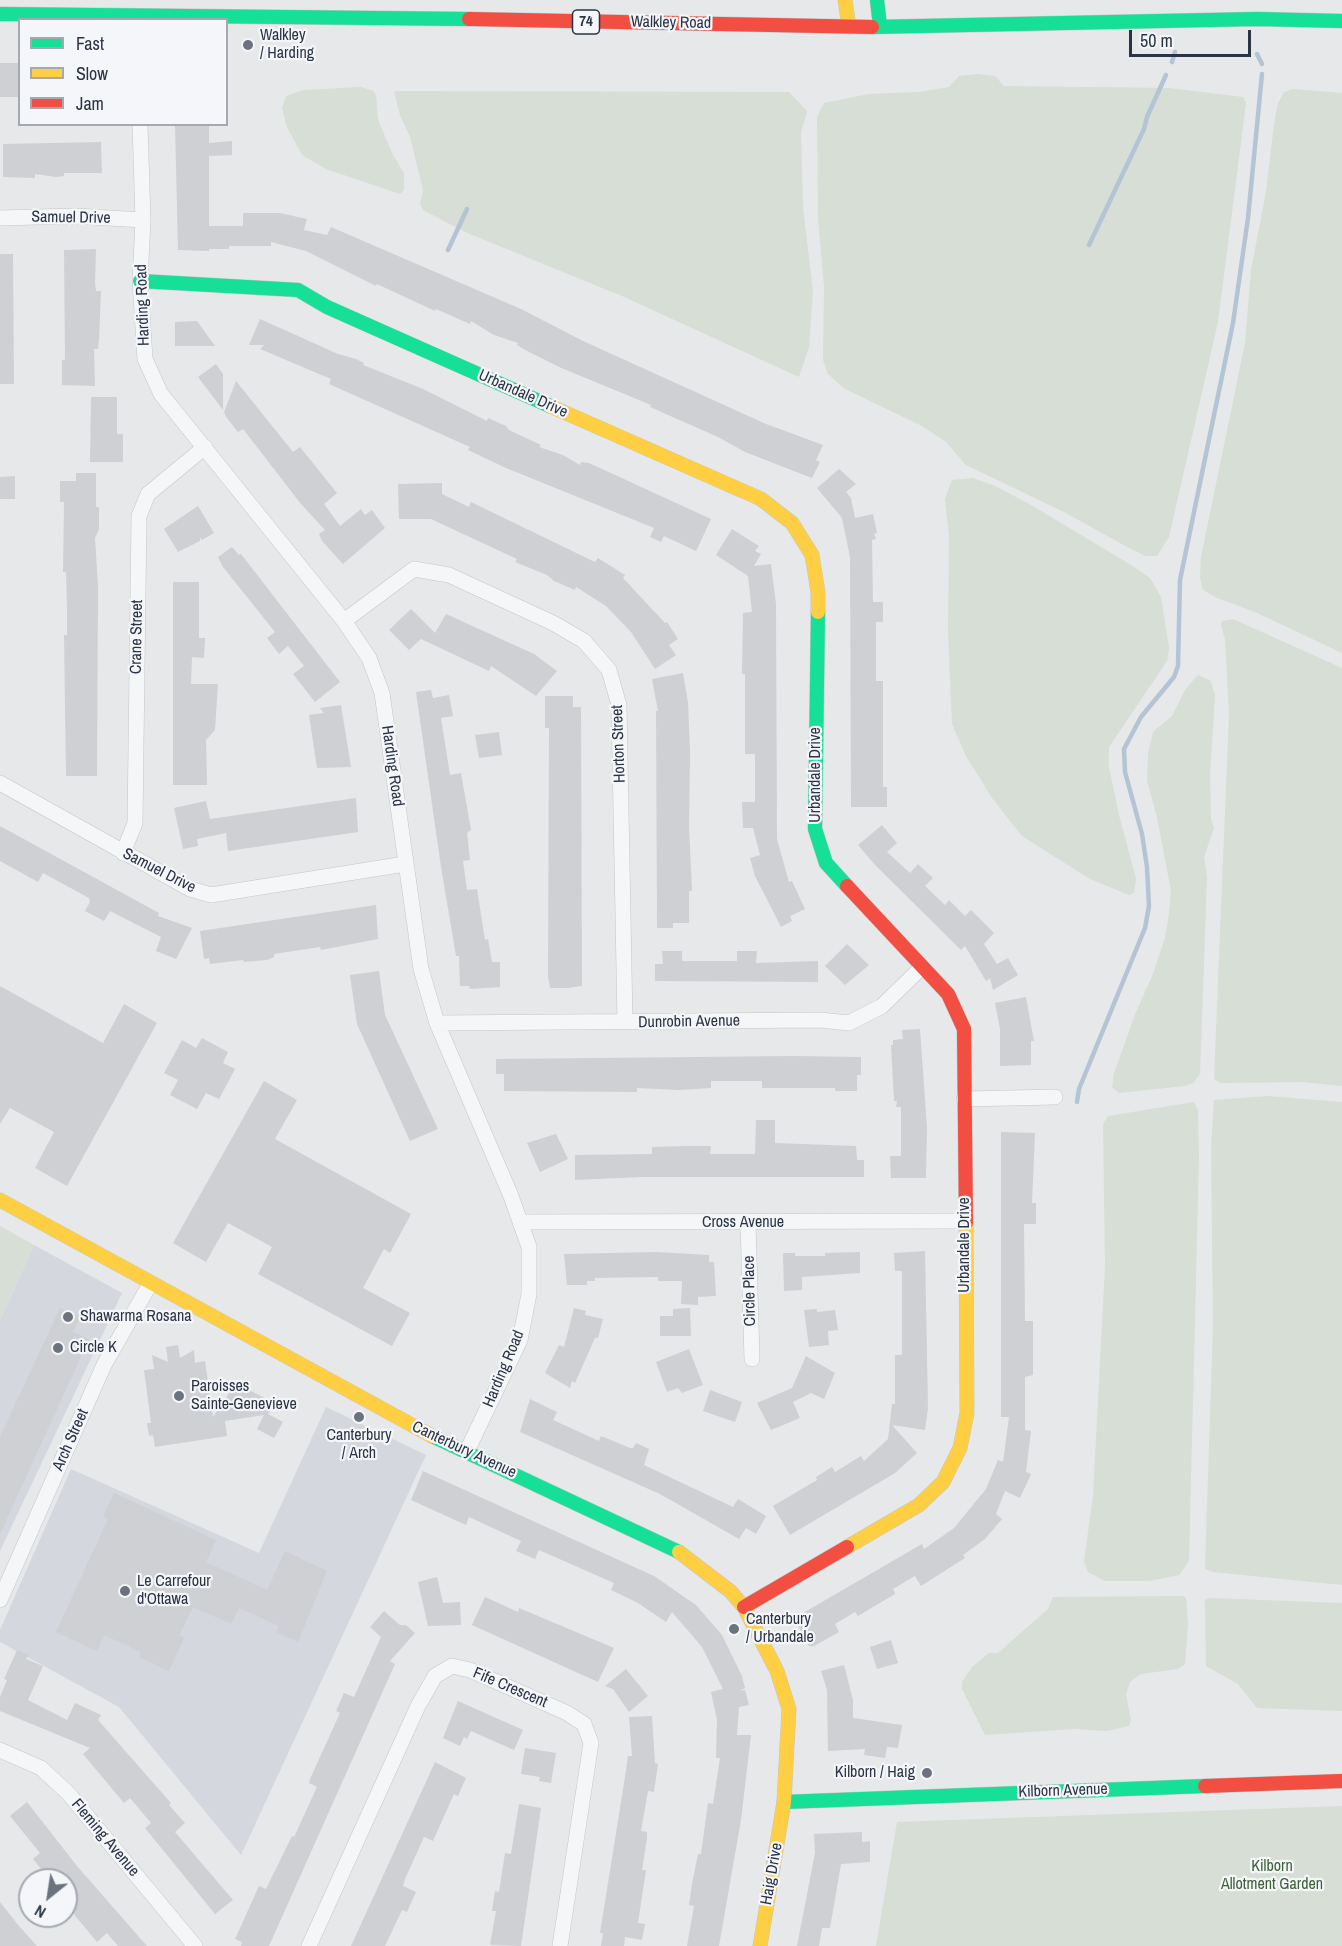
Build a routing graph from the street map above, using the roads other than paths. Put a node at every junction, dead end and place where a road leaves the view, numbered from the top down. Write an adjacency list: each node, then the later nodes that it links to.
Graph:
1 (59, 0): 7 (street)
2 (413, 0): 8 (street)
3 (844, 0): 11 (street)
4 (877, 0): 10 (street)
5 (138, 12): 7 (street, Walkley Road / 74); 8 (street, Walkley Road / 74)
6 (0, 14): 7 (street, Walkley Road / 74)
7 (59, 15)
8 (413, 18): 11 (street, Walkley Road / 74)
9 (1342, 21): 10 (street, Walkley Road / 74)
10 (880, 26): 11 (street, Walkley Road / 74)
11 (849, 27)
12 (140, 126): 14 (street, Harding Road)
13 (0, 218): 14 (street, Samuel Drive)
14 (143, 220): 15 (street, Harding Road)
15 (140, 281): 16 (street, Harding Road); 21 (street, Urbandale Drive)
16 (205, 447): 17 (street, Harding Road); 19 (street, Crane Street)
17 (344, 621): 20 (street, Harding Road); 22 (street, Horton Street)
18 (0, 783): 19 (street, Samuel Drive)
19 (123, 853): 20 (street, Samuel Drive)
20 (405, 864): 23 (street, Harding Road)
21 (921, 968): 22 (street, Dunrobin Avenue); 25 (street, Urbandale Drive)
22 (625, 1022): 23 (street, Dunrobin Avenue)
23 (437, 1023): 28 (street, Harding Road)
24 (1055, 1097): 25 (street)
25 (964, 1100): 27 (street, Urbandale Drive)
26 (0, 1200): 30 (street, Canterbury Avenue)
27 (965, 1221): 29 (street, Cross Avenue); 34 (street, Urbandale Drive)
28 (521, 1222): 29 (street, Cross Avenue); 32 (street, Harding Road)
29 (748, 1223): 31 (street, Circle Place)
30 (150, 1284): 32 (street, Canterbury Avenue); 33 (street, Arch Street)
31 (752, 1359)
32 (467, 1451): 34 (street, Canterbury Avenue)
33 (0, 1600)
34 (744, 1607): 37 (street, Canterbury Avenue)
35 (0, 1750): 38 (street, Fleming Avenue)
36 (1342, 1781): 37 (street, Kilborn Avenue)
37 (784, 1802): 41 (street, Haig Drive)
38 (195, 1946)
39 (309, 1946): 40 (street, Fife Crescent)
40 (561, 1946)
41 (760, 1946)

